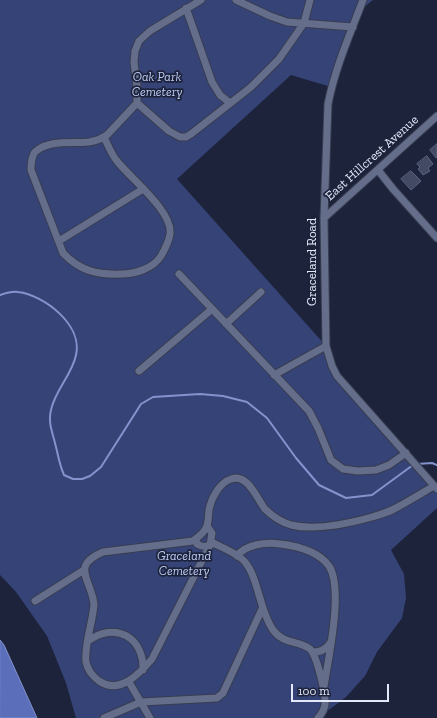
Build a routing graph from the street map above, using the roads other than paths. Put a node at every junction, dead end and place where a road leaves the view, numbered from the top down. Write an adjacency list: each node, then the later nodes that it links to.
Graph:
1 (201, 0): 5 (street)
2 (236, 0): 6 (street)
3 (310, 0): 6 (street)
4 (363, 0): 7 (street, Graceland Road)
5 (186, 8): 8 (street); 9 (street)
6 (304, 23): 7 (street); 9 (street)
7 (353, 27): 14 (street, Graceland Road)
8 (137, 102): 9 (street); 11 (street)
9 (230, 104)
10 (437, 116): 12 (street, East Hillcrest Avenue)
11 (104, 137): 13 (street); 16 (street)
12 (378, 170): 14 (street, East Hillcrest Avenue); 15 (street)
13 (143, 189): 16 (street); 16 (street)
14 (324, 218): 21 (street, Graceland Road)
15 (437, 238)
16 (59, 241)
17 (179, 274): 19 (street)
18 (261, 292): 20 (street)
19 (212, 309): 20 (street); 22 (street)
20 (226, 324): 23 (street)
21 (326, 346): 23 (street); 24 (street, Graceland Road)
22 (139, 371)
23 (274, 375): 24 (street)
24 (406, 453): 25 (street, Graceland Road)
25 (436, 488): 26 (street)
26 (207, 526): 27 (street); 28 (street)
27 (196, 539): 28 (street); 30 (street)
28 (211, 544): 29 (street); 36 (street)
29 (237, 556): 32 (street); 34 (street)
30 (84, 570): 31 (street); 33 (street)
31 (35, 601)
32 (262, 609): 35 (street); 39 (street)
33 (88, 641): 36 (street); 37 (street)
34 (331, 642): 35 (street); 38 (street)
35 (313, 652): 38 (street)
36 (143, 670): 37 (street)
37 (129, 682): 39 (street)
38 (324, 692): 42 (street)
39 (141, 702): 40 (street); 41 (street)
40 (104, 718)
41 (150, 718)
42 (318, 718)

